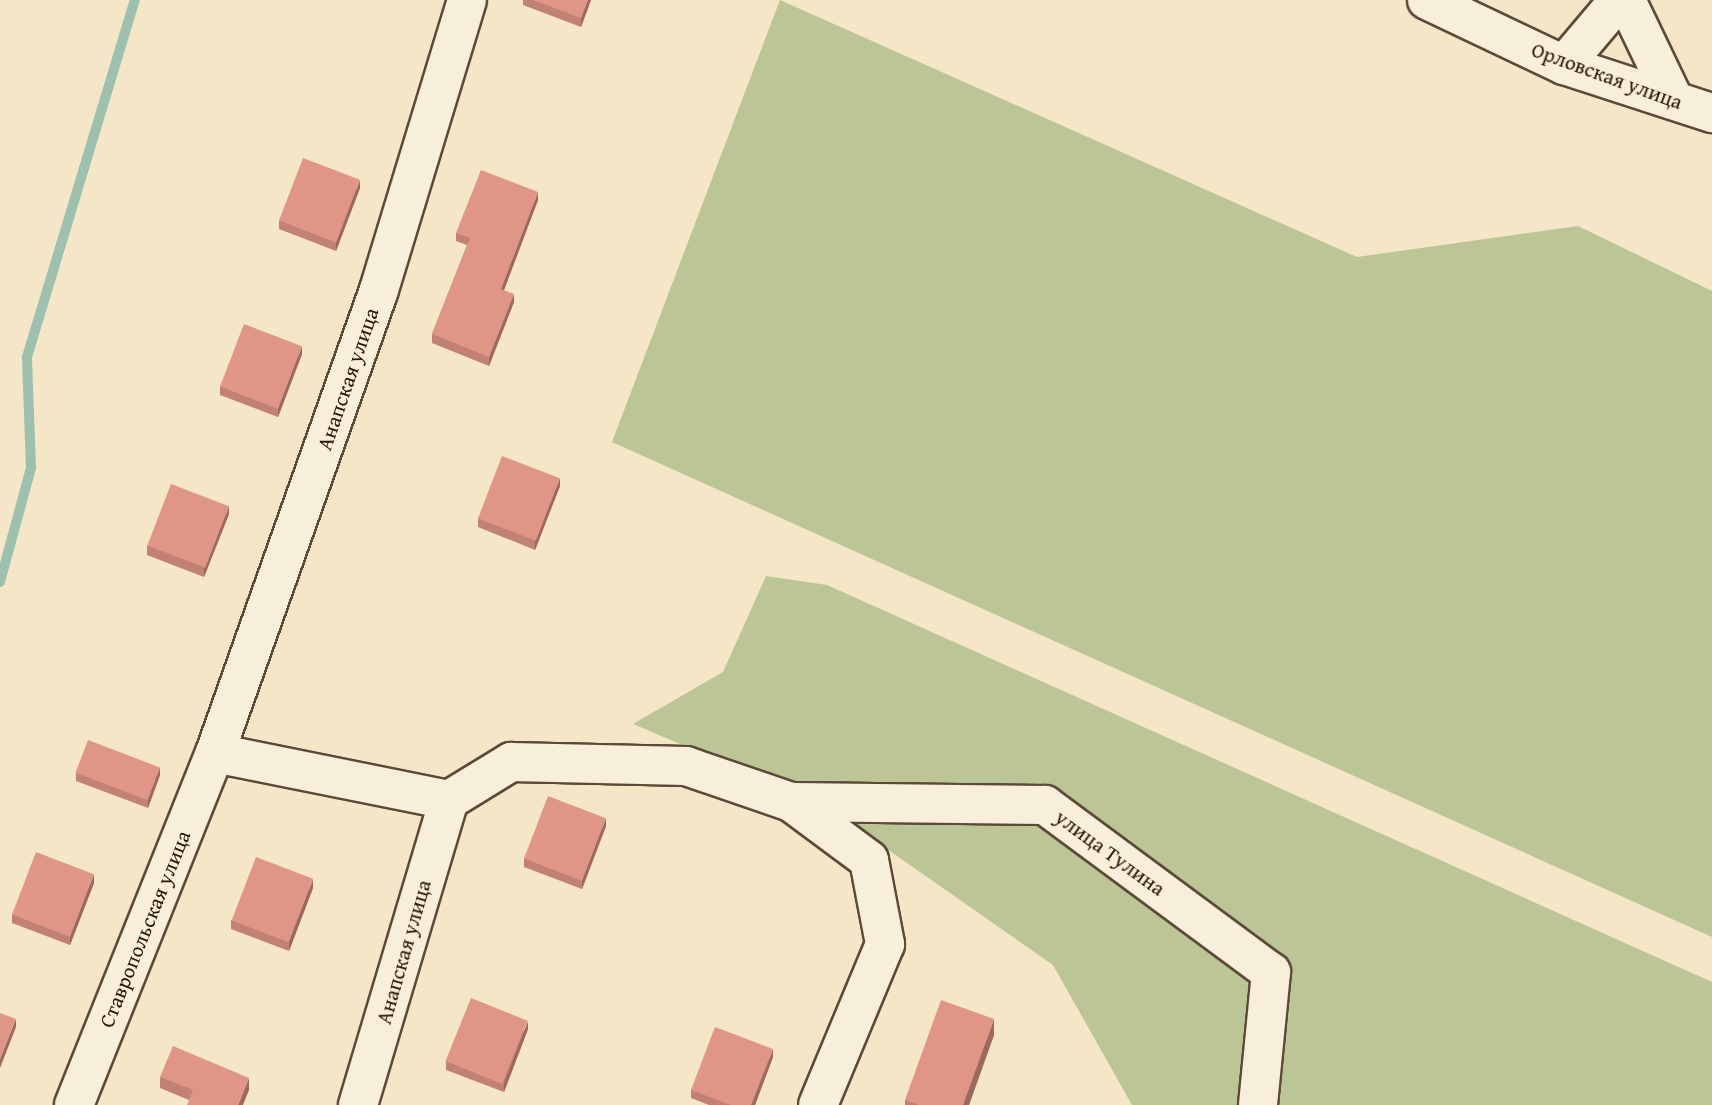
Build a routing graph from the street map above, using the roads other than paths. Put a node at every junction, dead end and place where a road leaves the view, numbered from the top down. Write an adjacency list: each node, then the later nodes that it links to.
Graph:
1 (467, 0): 8 (street, Анапская улица)
2 (1427, 0): 5 (street, Орловская улица)
3 (1619, 0): 5 (street)
4 (1626, 0): 6 (street)
5 (1564, 65): 6 (street, Орловская улица)
6 (1674, 100): 7 (street, Орловская улица)
7 (1712, 113)
8 (215, 753): 9 (street); 11 (street, Ставропольская улица)
9 (449, 800): 10 (street); 12 (street, Анапская улица)
10 (791, 802): 13 (street); 14 (street, улица Тулина)
11 (74, 1105)
12 (358, 1105)
13 (818, 1105)
14 (1258, 1105)

